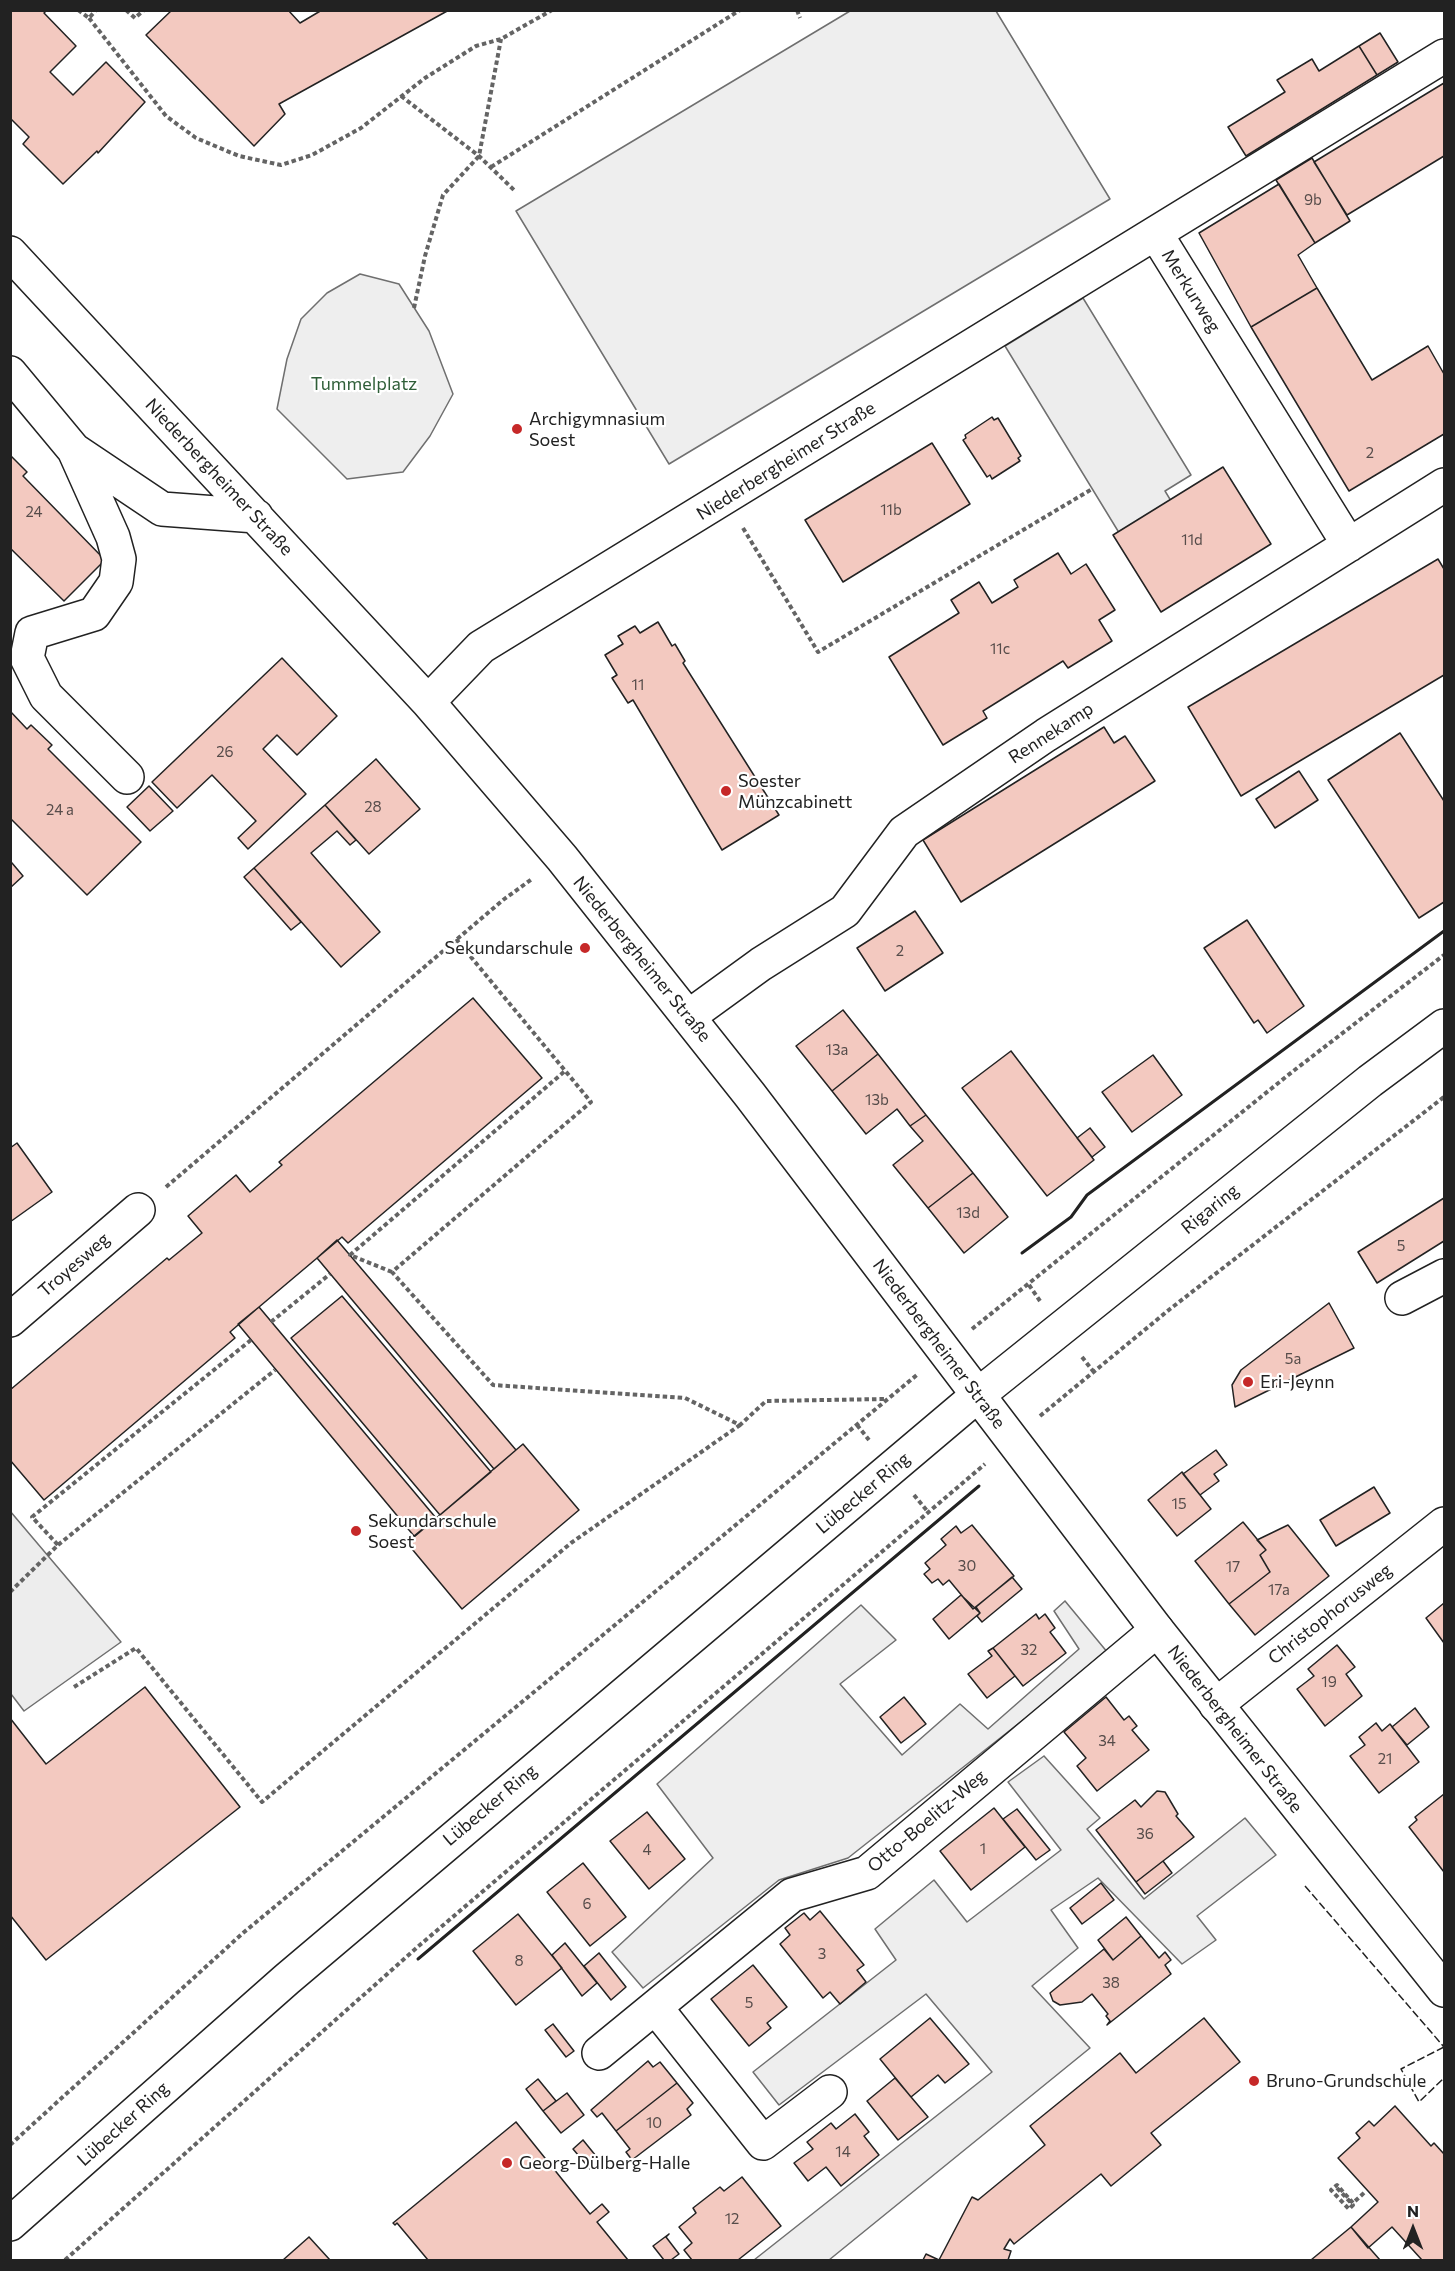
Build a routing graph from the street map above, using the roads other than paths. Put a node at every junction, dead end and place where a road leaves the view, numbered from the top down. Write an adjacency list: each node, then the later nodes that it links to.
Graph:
1 (1444, 56): 2 (street, Merkurweg)
2 (1156, 234): 10 (street, Merkurweg); 11 (street, Niederbergheimer Straße)
3 (10, 253): 9 (street, Niederbergheimer Straße)
4 (10, 373): 6 (street)
5 (10, 401): 6 (street)
6 (48, 422): 7 (street)
7 (74, 450): 9 (street); 12 (street)
8 (1444, 485): 10 (street, Rennekamp)
9 (256, 516): 11 (street, Niederbergheimer Straße)
10 (1349, 545): 13 (street, Rennekamp)
11 (428, 702): 13 (street, Niederbergheimer Straße)
12 (127, 777)
13 (688, 1017): 19 (street, Niederbergheimer Straße)
14 (1444, 1026): 19 (street, Rigaring)
15 (138, 1210): 18 (street, Troyesweg)
16 (1444, 1276): 17 (street)
17 (1402, 1298)
18 (10, 1320)
19 (978, 1395): 21 (street, Niederbergheimer Straße); 27 (street, Lübecker Ring)
20 (1444, 1524): 22 (street, Christophorusweg)
21 (1157, 1630): 22 (street, Niederbergheimer Straße); 24 (street, Otto-Boelitz-Weg)
22 (1216, 1705): 23 (street, Niederbergheimer Straße)
23 (1444, 1990)
24 (656, 2008): 25 (street, Otto-Boelitz-Weg); 26 (street)
25 (598, 2053)
26 (830, 2092)
27 (10, 2224)

